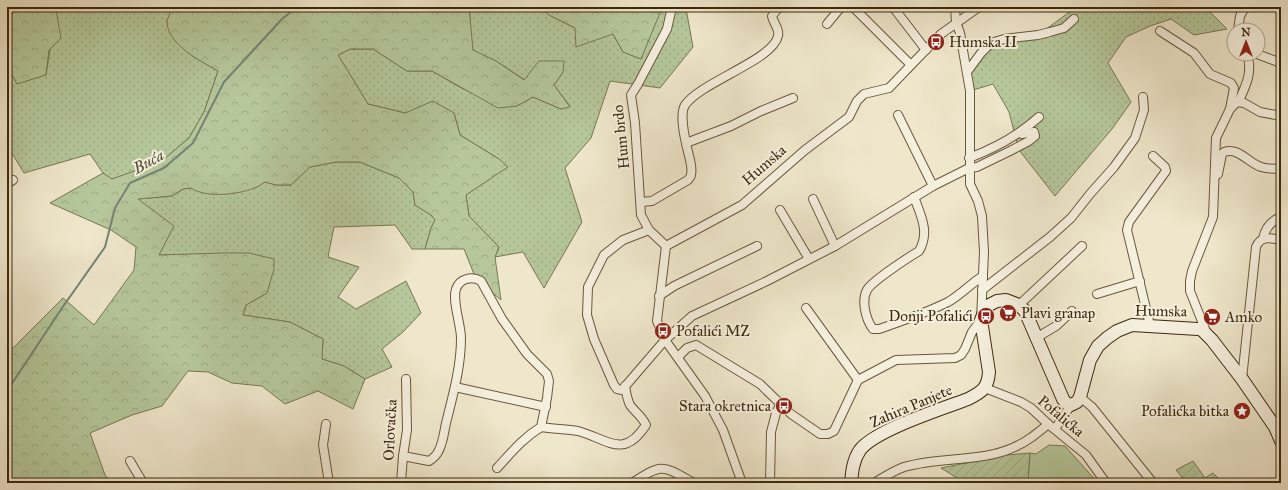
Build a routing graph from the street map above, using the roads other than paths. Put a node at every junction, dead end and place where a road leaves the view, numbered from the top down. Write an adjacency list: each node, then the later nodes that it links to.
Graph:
1 (672, 7): 37 (street, Hum brdo)
2 (780, 7): 28 (street)
3 (841, 7): 12 (street)
4 (853, 7): 18 (street)
5 (893, 7): 14 (street)
6 (955, 7): 10 (street)
7 (979, 7): 10 (street, Humska)
8 (1244, 8): 11 (street)
9 (1074, 19): 19 (street)
10 (956, 22): 14 (street, Humska); 19 (street)
11 (1239, 22)
12 (827, 24)
13 (1160, 31): 23 (street)
14 (926, 50): 18 (street, Humska)
15 (1266, 57): 17 (street)
16 (1250, 62): 22 (street)
17 (1281, 63)
18 (911, 65): 43 (street, Humska)
19 (967, 72): 30 (street)
20 (1143, 97): 50 (street)
21 (793, 98): 28 (street)
22 (1239, 102): 23 (street); 25 (street)
23 (1230, 109): 33 (street)
24 (898, 115): 34 (street)
25 (1281, 116)
26 (1039, 117): 27 (street)
27 (1019, 133): 30 (street); 31 (street)
28 (686, 143): 37 (street)
29 (1152, 156): 49 (street)
30 (969, 158): 31 (street)
31 (969, 168): 34 (street); 48 (street)
32 (1281, 169): 33 (street)
33 (1215, 182): 58 (street)
34 (933, 186): 35 (street)
35 (914, 197): 45 (street); 48 (street)
36 (813, 199): 45 (street)
37 (640, 202): 40 (street, Hum brdo)
38 (780, 210): 47 (street)
39 (1281, 217): 41 (street)
40 (649, 230): 43 (street, Hum brdo); 65 (street)
41 (1263, 239): 42 (street); 63 (street)
42 (1281, 240)
43 (666, 246): 52 (street)
44 (757, 246): 52 (street)
45 (835, 246): 47 (street)
46 (1082, 246): 53 (street)
47 (809, 259): 60 (street)
48 (983, 276): 50 (street)
49 (1140, 281): 51 (street); 57 (street)
50 (982, 290): 56 (street)
51 (1097, 294)
52 (659, 296): 60 (street)
53 (1019, 305): 56 (street); 59 (street)
54 (806, 308): 64 (street)
55 (1072, 311): 59 (street)
56 (981, 320): 64 (street); 67 (street)
57 (1150, 325): 58 (street, Humska); 68 (street, Humska)
58 (1207, 334): 63 (street)
59 (1036, 338): 68 (street)
60 (665, 340): 61 (street); 65 (street)
61 (678, 357): 69 (street); 83 (street)
62 (406, 379): 75 (street, Orlovačka)
63 (1242, 379): 74 (street)
64 (858, 380): 69 (street)
65 (625, 386): 73 (street)
66 (455, 387): 70 (street); 70 (street); 75 (street)
67 (985, 388): 72 (street, Pofalićka); 85 (street, Zahira Panjete)
68 (1076, 401): 72 (street); 88 (street)
69 (780, 404): 84 (street)
70 (546, 407): 73 (street)
71 (326, 424): 79 (street)
72 (1051, 426): 86 (street); 87 (street, Pofalićka)
73 (541, 427): 77 (street)
74 (1281, 441)
75 (403, 456): 80 (street, Orlovačka)
76 (130, 460): 78 (street)
77 (497, 468)
78 (143, 483)
79 (329, 483)
80 (401, 483)
81 (632, 483): 82 (street)
82 (694, 483)
83 (742, 483)
84 (770, 483)
85 (851, 483)
86 (874, 483)
87 (1106, 483)
88 (1153, 483)

